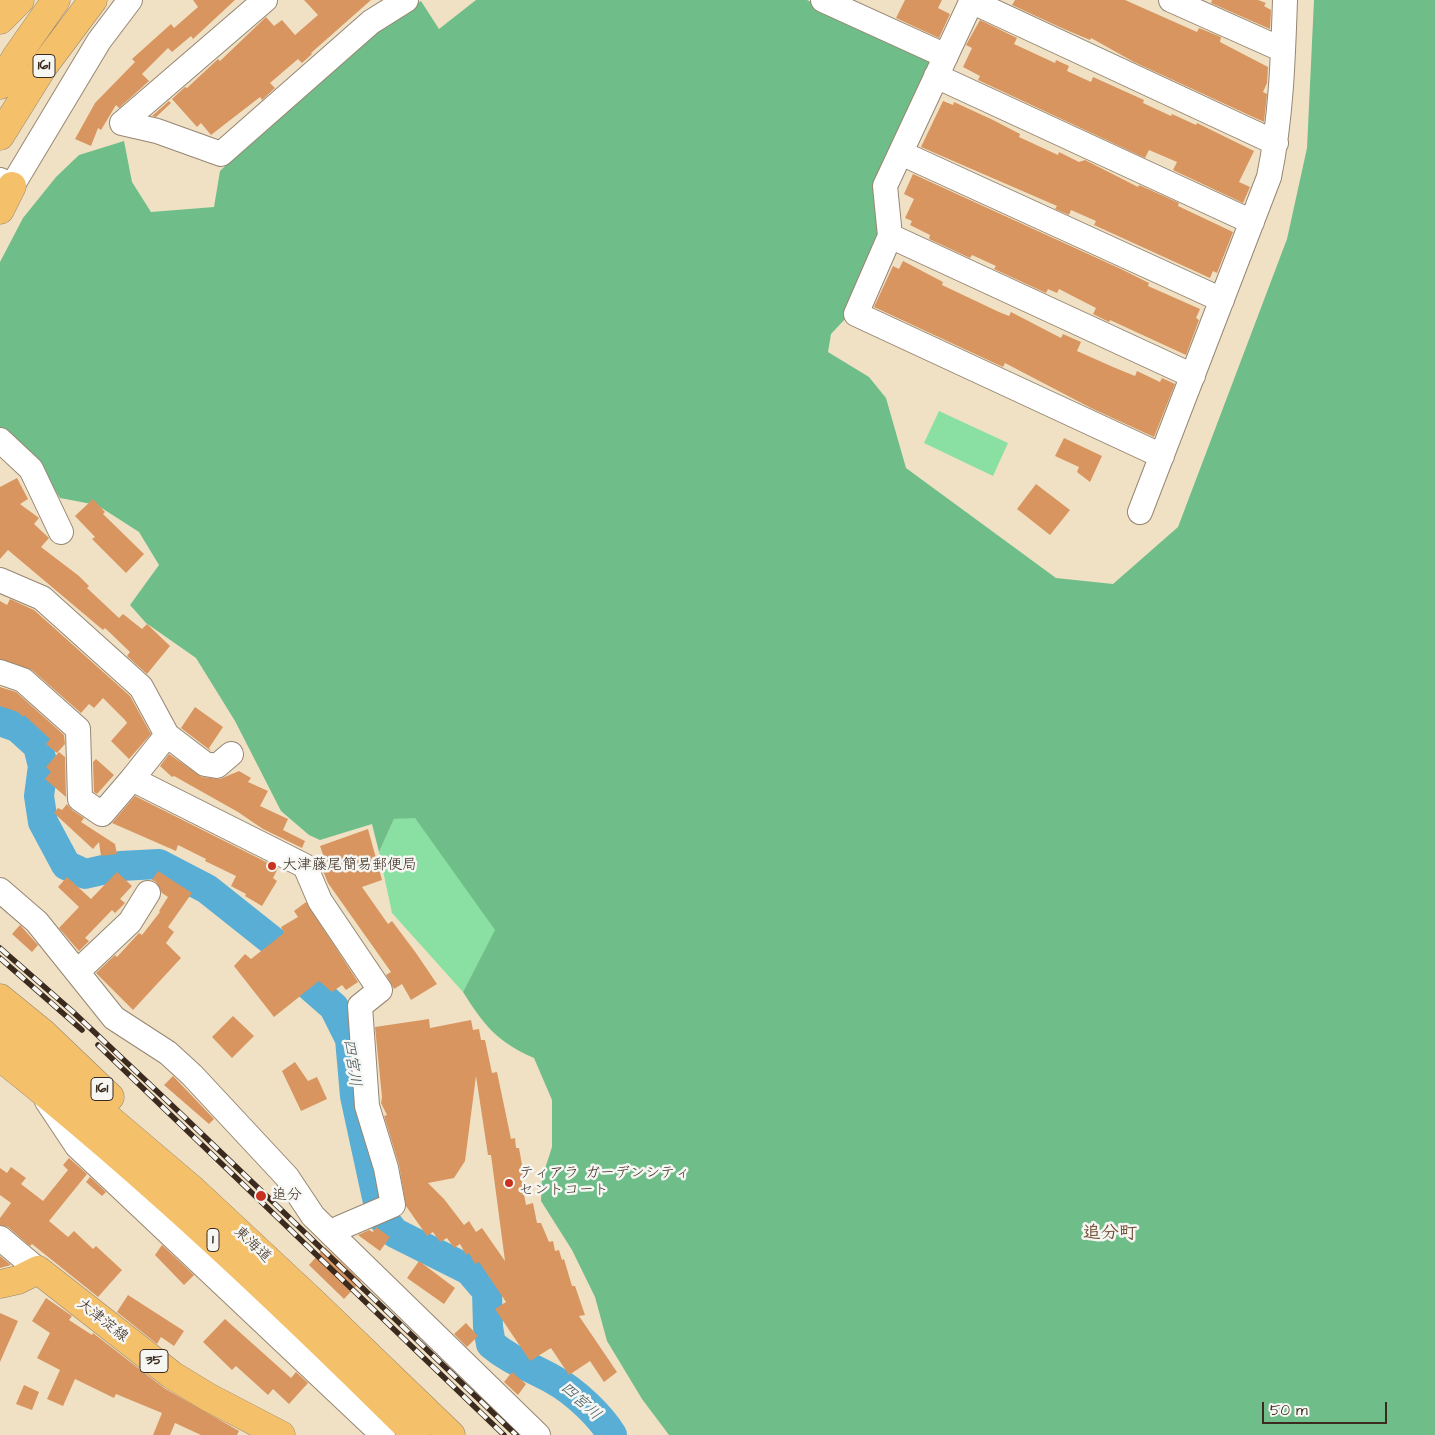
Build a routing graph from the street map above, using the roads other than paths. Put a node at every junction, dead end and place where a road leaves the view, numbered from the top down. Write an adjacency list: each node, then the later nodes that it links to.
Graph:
1 (20, 0): 12 (main road)
2 (56, 0): 15 (main road, 161)
3 (93, 0): 16 (main road, 161)
4 (130, 0): 19 (street)
5 (265, 0): 6 (street)
6 (406, 0)
7 (823, 0): 11 (street)
8 (971, 0): 14 (street); 17 (street)
9 (1171, 0): 13 (street)
10 (1285, 0): 13 (street)
11 (856, 7): 14 (street)
12 (0, 20)
13 (1283, 50): 17 (street)
14 (941, 66): 18 (street); 21 (street)
15 (0, 85)
16 (0, 136)
17 (1276, 143): 21 (street)
18 (901, 153): 22 (street); 23 (street)
19 (6, 183): 20 (main road)
20 (0, 210)
21 (1252, 222): 23 (street)
22 (890, 236): 24 (street); 26 (street)
23 (1222, 300): 24 (street)
24 (1193, 376): 26 (street)
25 (0, 440): 28 (street)
26 (1162, 456): 27 (street)
27 (1140, 512)
28 (61, 532)
29 (0, 580): 31 (street)
30 (0, 672): 33 (street)
31 (167, 736): 32 (street); 33 (street)
32 (232, 754)
33 (132, 779): 42 (street)
34 (0, 890): 36 (street)
35 (148, 893): 36 (street)
36 (77, 972): 42 (street)
37 (0, 998): 41 (main road, 161)
38 (0, 1026): 41 (main road, 東海道 / 1)
39 (0, 1057): 40 (main road, 東海道 / 1)
40 (36, 1086): 47 (street); 48 (main road, 東海道 / 1)
41 (193, 1190): 49 (main road, 東海道 / 1)
42 (330, 1232): 50 (street)
43 (0, 1238): 44 (street)
44 (38, 1270): 45 (main road); 46 (main road, 大津淀線 / 35)
45 (0, 1284)
46 (281, 1435)
47 (384, 1435)
48 (416, 1435)
49 (451, 1435)
50 (538, 1435)

